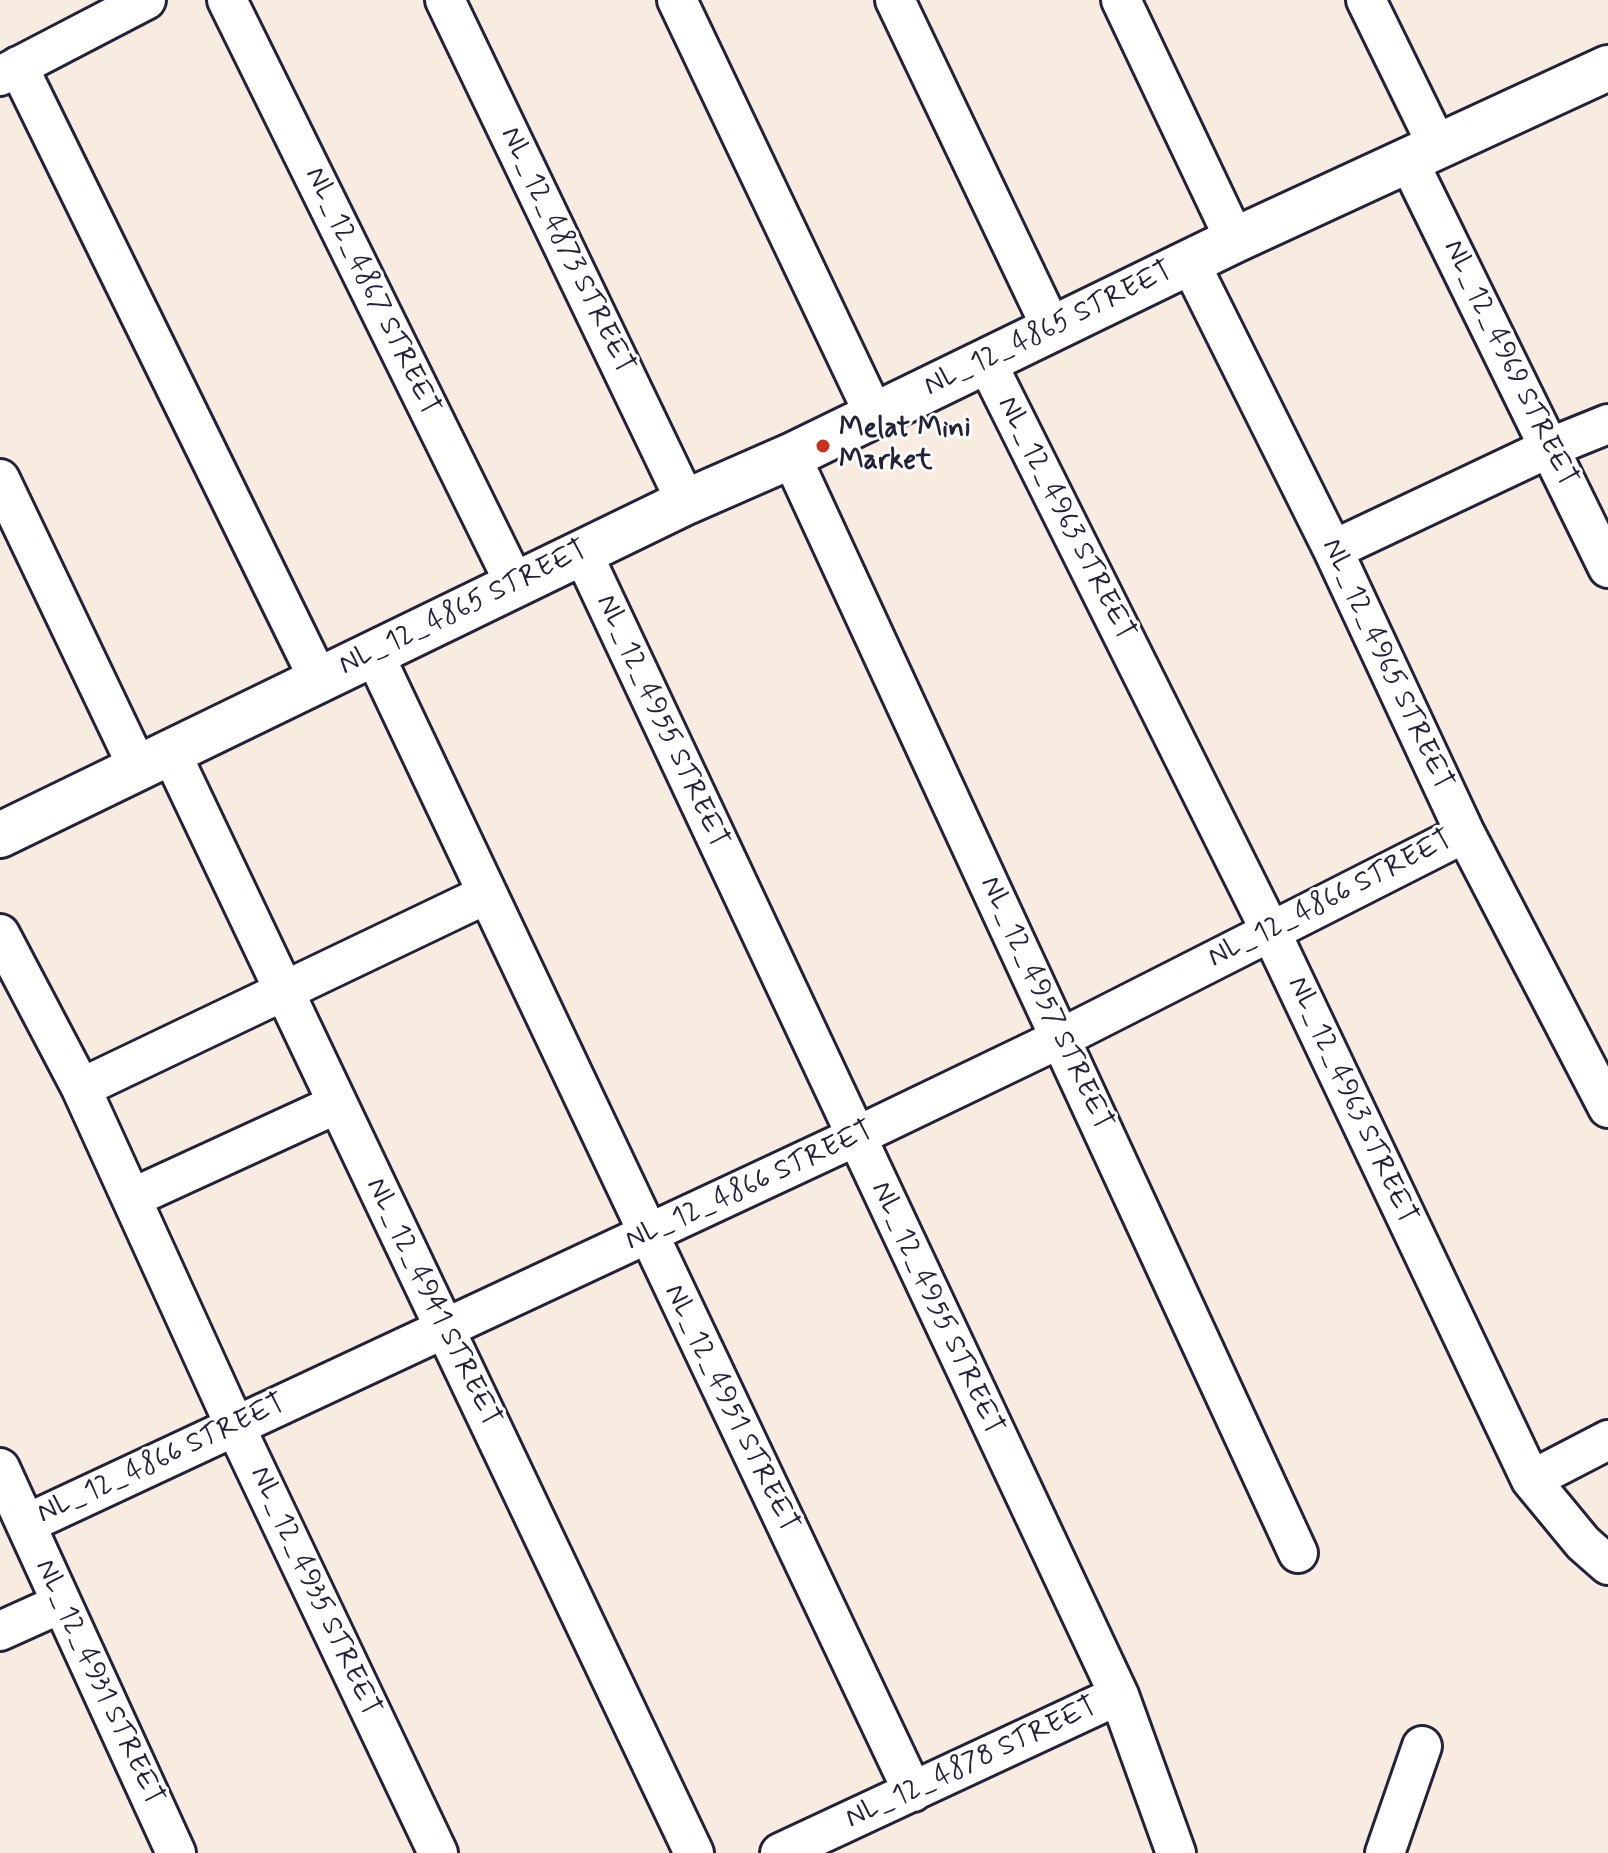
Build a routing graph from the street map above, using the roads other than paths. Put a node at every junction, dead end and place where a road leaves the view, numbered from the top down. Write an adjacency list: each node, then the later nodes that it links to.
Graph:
1 (146, 0): 9 (street)
2 (227, 0): 24 (street, NL_12_4867 STREET)
3 (445, 0): 20 (street, NL_12_4873 STREET)
4 (677, 0): 15 (street)
5 (895, 0): 13 (street)
6 (1121, 0): 11 (street)
7 (1366, 0): 10 (street, NL_12_4969 STREET)
8 (1608, 68): 10 (street, NL_12_4865 STREET)
9 (9, 71): 26 (street, NL_12_4865 STREET)
10 (1423, 152): 11 (street, NL_12_4865 STREET); 17 (street, NL_12_4969 STREET)
11 (1235, 240): 12 (street, NL_12_4865 STREET)
12 (1190, 263): 13 (street, NL_12_4865 STREET); 21 (street, NL_12_4965 STREET)
13 (1052, 329): 14 (street, NL_12_4865 STREET)
14 (987, 363): 15 (street, NL_12_4865 STREET); 31 (street, NL_12_4963 STREET)
15 (874, 414): 18 (street, NL_12_4865 STREET)
16 (1608, 424): 17 (street)
17 (1551, 447): 21 (street); 23 (street, NL_12_4969 STREET)
18 (791, 456): 20 (street, NL_12_4865 STREET); 34 (street, NL_12_4957 STREET)
19 (0, 479): 27 (street, NL_12_4941 STREET)
20 (686, 502): 22 (street, NL_12_4865 STREET)
21 (1333, 550): 28 (street, NL_12_4965 STREET)
22 (582, 552): 24 (street, NL_12_4865 STREET); 38 (street, NL_12_4955 STREET)
23 (1608, 568)
24 (515, 584): 25 (street, NL_12_4865 STREET)
25 (373, 652): 26 (street, NL_12_4865 STREET); 30 (street, NL_12_4951 STREET)
26 (318, 678): 27 (street, NL_12_4865 STREET)
27 (155, 761): 29 (street, NL_12_4865 STREET); 33 (street, NL_12_4941 STREET)
28 (1465, 833): 31 (street, NL_12_4866 STREET); 37 (street, NL_12_4965 STREET)
29 (0, 835)
30 (487, 894): 33 (street); 40 (street, NL_12_4951 STREET)
31 (1270, 930): 34 (street, NL_12_4866 STREET); 45 (street, NL_12_4963 STREET)
32 (0, 934): 35 (street, NL_12_4935 STREET)
33 (284, 988): 35 (street); 36 (street, NL_12_4941 STREET)
34 (1061, 1038): 38 (street, NL_12_4866 STREET); 47 (street, NL_12_4957 STREET)
35 (81, 1088): 39 (street, NL_12_4935 STREET)
36 (337, 1104): 39 (street); 41 (street, NL_12_4941 STREET)
37 (1608, 1108)
38 (855, 1137): 40 (street, NL_12_4866 STREET); 51 (street, NL_12_4955 STREET)
39 (132, 1198): 42 (street, NL_12_4935 STREET)
40 (647, 1237): 41 (street, NL_12_4866 STREET); 53 (street, NL_12_4951 STREET)
41 (444, 1329): 42 (street, NL_12_4866 STREET); 56 (street, NL_12_4941 STREET)
42 (235, 1426): 46 (street, NL_12_4866 STREET); 55 (street, NL_12_4935 STREET)
43 (1608, 1440): 45 (street)
44 (0, 1468): 46 (street, NL_12_4931 STREET)
45 (1531, 1480): 48 (street, NL_12_4963 STREET)
46 (26, 1524): 49 (street, NL_12_4931 STREET)
47 (1298, 1553)
48 (1608, 1565)
49 (60, 1604): 50 (street); 54 (street, NL_12_4931 STREET)
50 (0, 1631)
51 (1119, 1695): 53 (street, NL_12_4878 STREET); 58 (street, NL_12_4955 STREET)
52 (1422, 1746): 59 (street)
53 (913, 1792): 57 (street, NL_12_4878 STREET)
54 (176, 1853)
55 (438, 1853)
56 (694, 1853)
57 (780, 1853)
58 (1176, 1853)
59 (1385, 1853)

